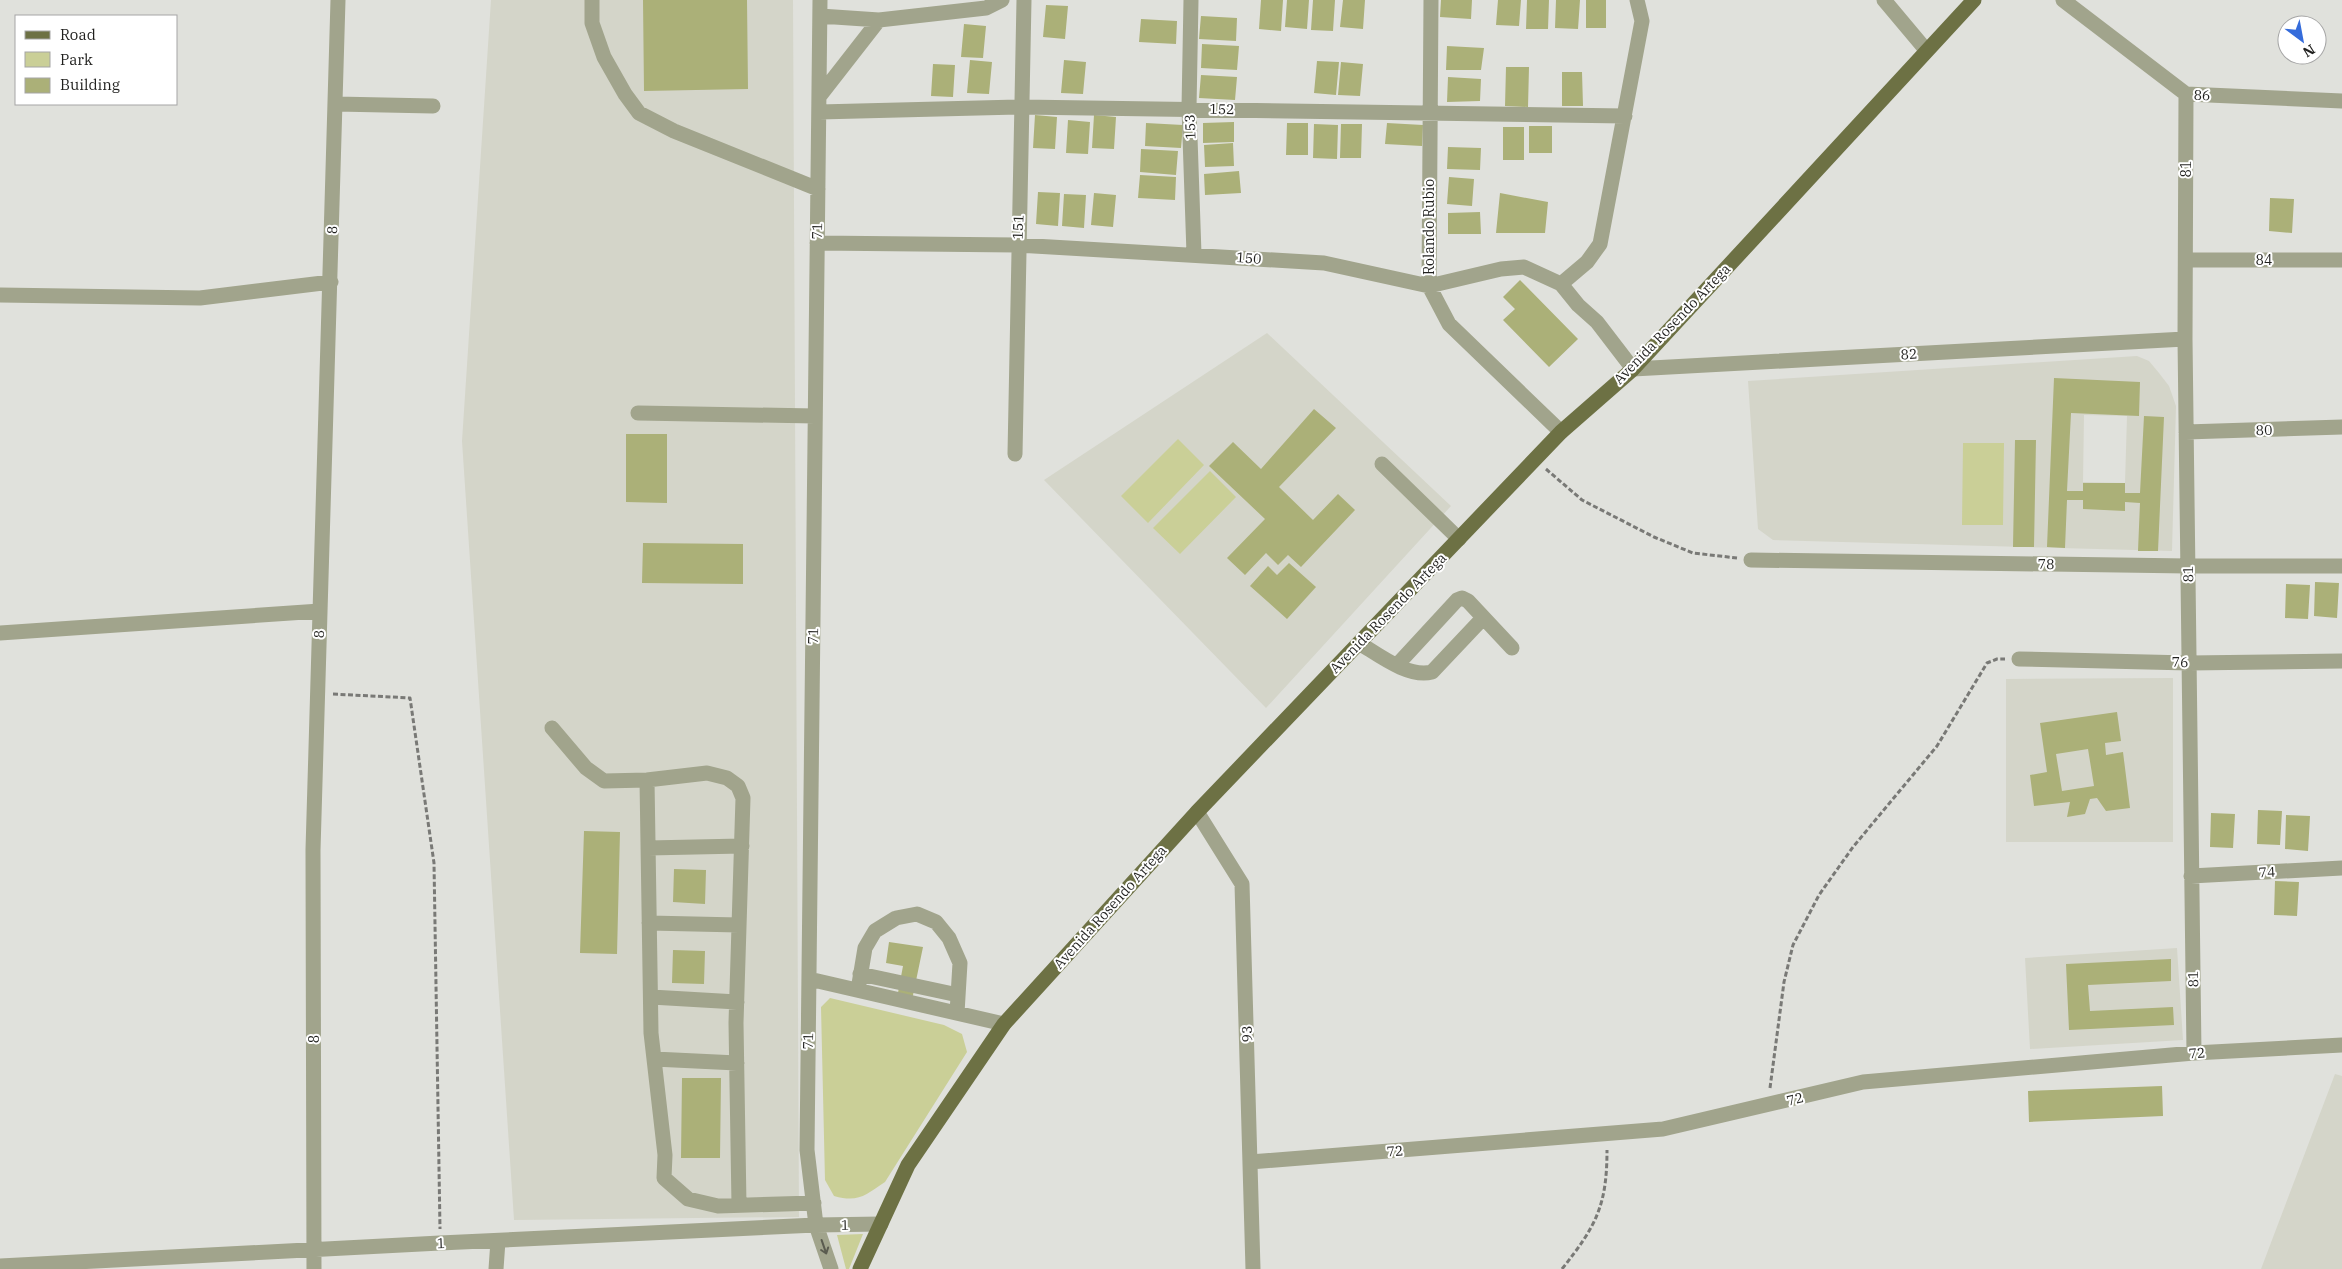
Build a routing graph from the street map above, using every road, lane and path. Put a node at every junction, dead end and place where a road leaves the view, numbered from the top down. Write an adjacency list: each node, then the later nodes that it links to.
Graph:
1 (338, 0): 17 (street, 8)
2 (592, 0): 24 (street)
3 (820, 0): 12 (street, 71)
4 (1002, 0): 13 (street)
5 (1024, 0): 20 (street, 151)
6 (1191, 0): 21 (street, 153)
7 (1431, 0): 22 (street, Rolando Rubio)
8 (1638, 0): 23 (street)
9 (1884, 0): 14 (street)
10 (1974, 0): 14 (main road, Avenida Rosendo Artega)
11 (2063, 0): 15 (street, 86)
12 (820, 16): 13 (street); 18 (street, 71)
13 (879, 20): 18 (street)
14 (1926, 50): 35 (main road, Avenida Rosendo Artega)
15 (2186, 94): 16 (street, 86); 28 (street, 81)
16 (2342, 101)
17 (336, 104): 19 (street); 30 (street, 8)
18 (819, 105): 20 (street, 152); 24 (street, 71)
19 (433, 106)
20 (1022, 107): 21 (street, 152); 26 (street, 151)
21 (1189, 108): 22 (street, 152); 27 (street, 153)
22 (1429, 111): 23 (street, 152); 32 (street, Rolando Rubio)
23 (1625, 116): 31 (street)
24 (818, 189): 25 (street, 71)
25 (817, 243): 26 (street, 150); 37 (street, 71)
26 (1017, 245): 27 (street, 150); 41 (street, 151)
27 (1194, 254): 32 (street, 150)
28 (2186, 260): 29 (street, 84); 34 (street, 81)
29 (2342, 260)
30 (331, 282): 33 (street); 48 (street, 8)
31 (1561, 284): 32 (street, 150); 35 (street, 150)
32 (1429, 286): 39 (street, Rolando Rubio)
33 (0, 296)
34 (2185, 339): 35 (street, 82); 40 (street, 81)
35 (1632, 369): 39 (main road, Avenida Rosendo Artega)
36 (638, 413): 37 (street)
37 (815, 416): 68 (street, 71)
38 (2342, 428): 40 (street, 80)
39 (1561, 432): 42 (main road, Avenida Rosendo Artega)
40 (2186, 432): 46 (street, 81)
41 (1015, 454)
42 (1535, 459): 44 (main road, Avenida Rosendo Artega); 45 (path)
43 (1382, 464): 44 (street)
44 (1458, 539): 51 (main road, Avenida Rosendo Artega)
45 (1751, 560): 46 (street, 78)
46 (2188, 566): 47 (street, 78); 55 (street, 81)
47 (2342, 566)
48 (320, 611): 50 (street); 57 (street, 8)
49 (1484, 618): 52 (street); 56 (street); 56 (street)
50 (0, 633)
51 (1359, 643): 56 (street); 60 (main road, Avenida Rosendo Artega)
52 (1512, 648)
53 (2019, 659): 55 (street, 76); 79 (path)
54 (2342, 662): 55 (street, 76)
55 (2189, 663): 64 (street, 81)
56 (1397, 665)
57 (318, 693): 87 (path); 88 (street, 8)
58 (552, 728): 59 (street)
59 (647, 780): 61 (street); 62 (street)
60 (1197, 812): 74 (main road, Avenida Rosendo Artega); 81 (street, 93)
61 (742, 846): 62 (street); 66 (street)
62 (648, 848): 65 (street)
63 (2342, 868): 64 (street, 74)
64 (2191, 876): 76 (street, 81)
65 (649, 923): 66 (street); 71 (street)
66 (740, 925): 72 (street)
67 (860, 974): 69 (street); 70 (street); 70 (street)
68 (809, 979): 69 (street); 82 (street, 71)
69 (858, 990): 73 (street)
70 (958, 995): 73 (street)
71 (651, 997): 72 (street); 77 (street)
72 (737, 1002): 78 (street)
73 (957, 1014): 74 (street)
74 (1004, 1024): 84 (main road, Avenida Rosendo Artega)
75 (2342, 1045): 76 (street, 72)
76 (2194, 1053): 79 (street, 72)
77 (654, 1060): 78 (street); 83 (street)
78 (737, 1063): 83 (street)
79 (1768, 1106): 80 (street, 72)
80 (1607, 1134): 81 (street, 72); 97 (path)
81 (1250, 1162): 96 (street, 93)
82 (814, 1203): 83 (street); 85 (street, 71)
83 (739, 1205)
84 (882, 1224): 85 (street, 1); 95 (main road, Avenida Rosendo Artega)
85 (816, 1225): 86 (street, 1); 94 (street, 71, one-way to 94)
86 (498, 1241): 87 (street, 1); 93 (street)
87 (440, 1243): 88 (street, 1)
88 (315, 1249): 89 (street, 1); 92 (street, 8)
89 (177, 1262): 91 (street, 1)
90 (0, 1266): 91 (street, 1)
91 (21, 1267)
92 (314, 1269)
93 (496, 1269)
94 (831, 1269)
95 (860, 1269)
96 (1253, 1269)
97 (1562, 1269)

